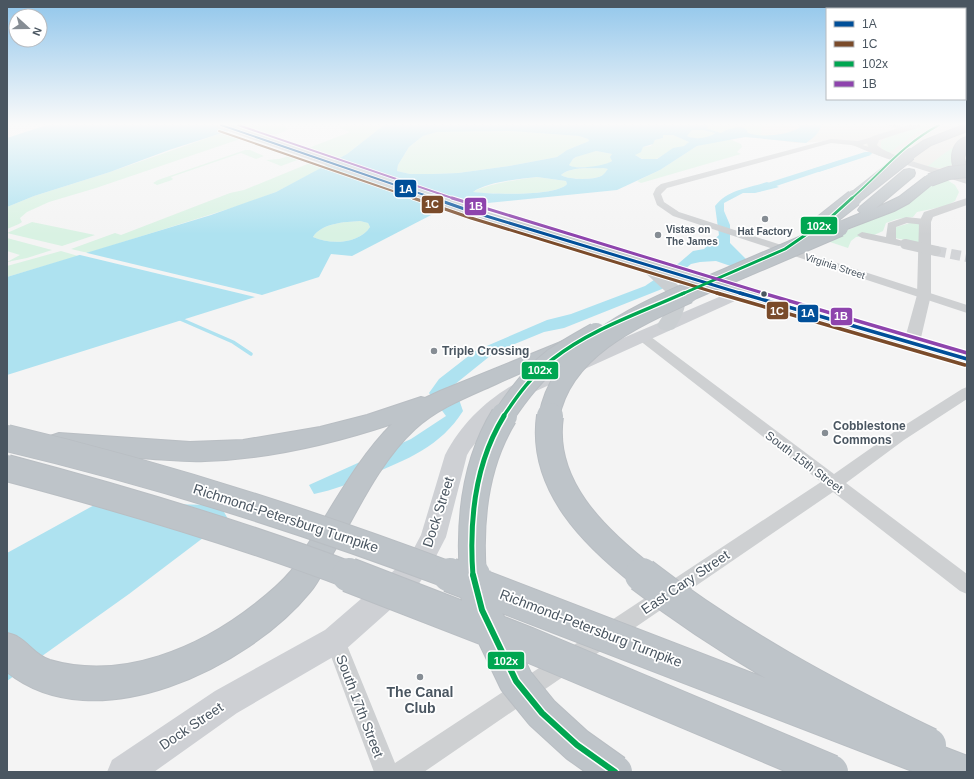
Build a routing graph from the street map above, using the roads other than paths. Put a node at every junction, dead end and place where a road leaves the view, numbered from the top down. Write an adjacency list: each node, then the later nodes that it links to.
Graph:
1 (324, 161): 16 (main road)
2 (755, 161): 18 (street, Virginia Street)
3 (894, 161): 21 (highway, bridge)
4 (920, 161): 5 (street)
5 (929, 163): 6 (highway, bridge); 8 (street); 12 (highway); 12 (highway)
6 (962, 167): 7 (highway)
7 (967, 175)
8 (955, 178): 9 (street); 10 (street)
9 (967, 181)
10 (966, 202): 11 (street)
11 (925, 222): 14 (street); 18 (street)
12 (844, 226): 20 (highway, bridge)
13 (862, 235): 14 (street)
14 (891, 241): 15 (street, bridge)
15 (936, 250)
16 (645, 264): 17 (main road); 20 (main road)
17 (740, 293): 20 (main road, Dock Street); 23 (main road)
18 (924, 295): 19 (street, Virginia Street); 23 (street)
19 (967, 309)
20 (658, 317): 22 (main road, Dock Street); 31 (highway, bridge); 32 (highway, bridge)
21 (588, 336): 26 (highway, bridge); 36 (highway, bridge)
22 (643, 336): 28 (street, South 15th Street); 30 (main road, Dock Street)
23 (912, 342): 24 (main road)
24 (967, 359)
25 (967, 392): 28 (street, East Cary Street)
26 (7, 436): 38 (highway, Richmond-Petersburg Turnpike, bridge)
27 (7, 468): 37 (highway, bridge)
28 (833, 483): 29 (street, South 15th Street); 35 (street, East Cary Street)
29 (967, 585)
30 (335, 640): 33 (main road, Dock Street); 34 (street, South 17th Street)
31 (7, 649)
32 (967, 764)
33 (124, 772)
34 (386, 772)
35 (403, 772)
36 (615, 772)
37 (831, 772)
38 (962, 772)

